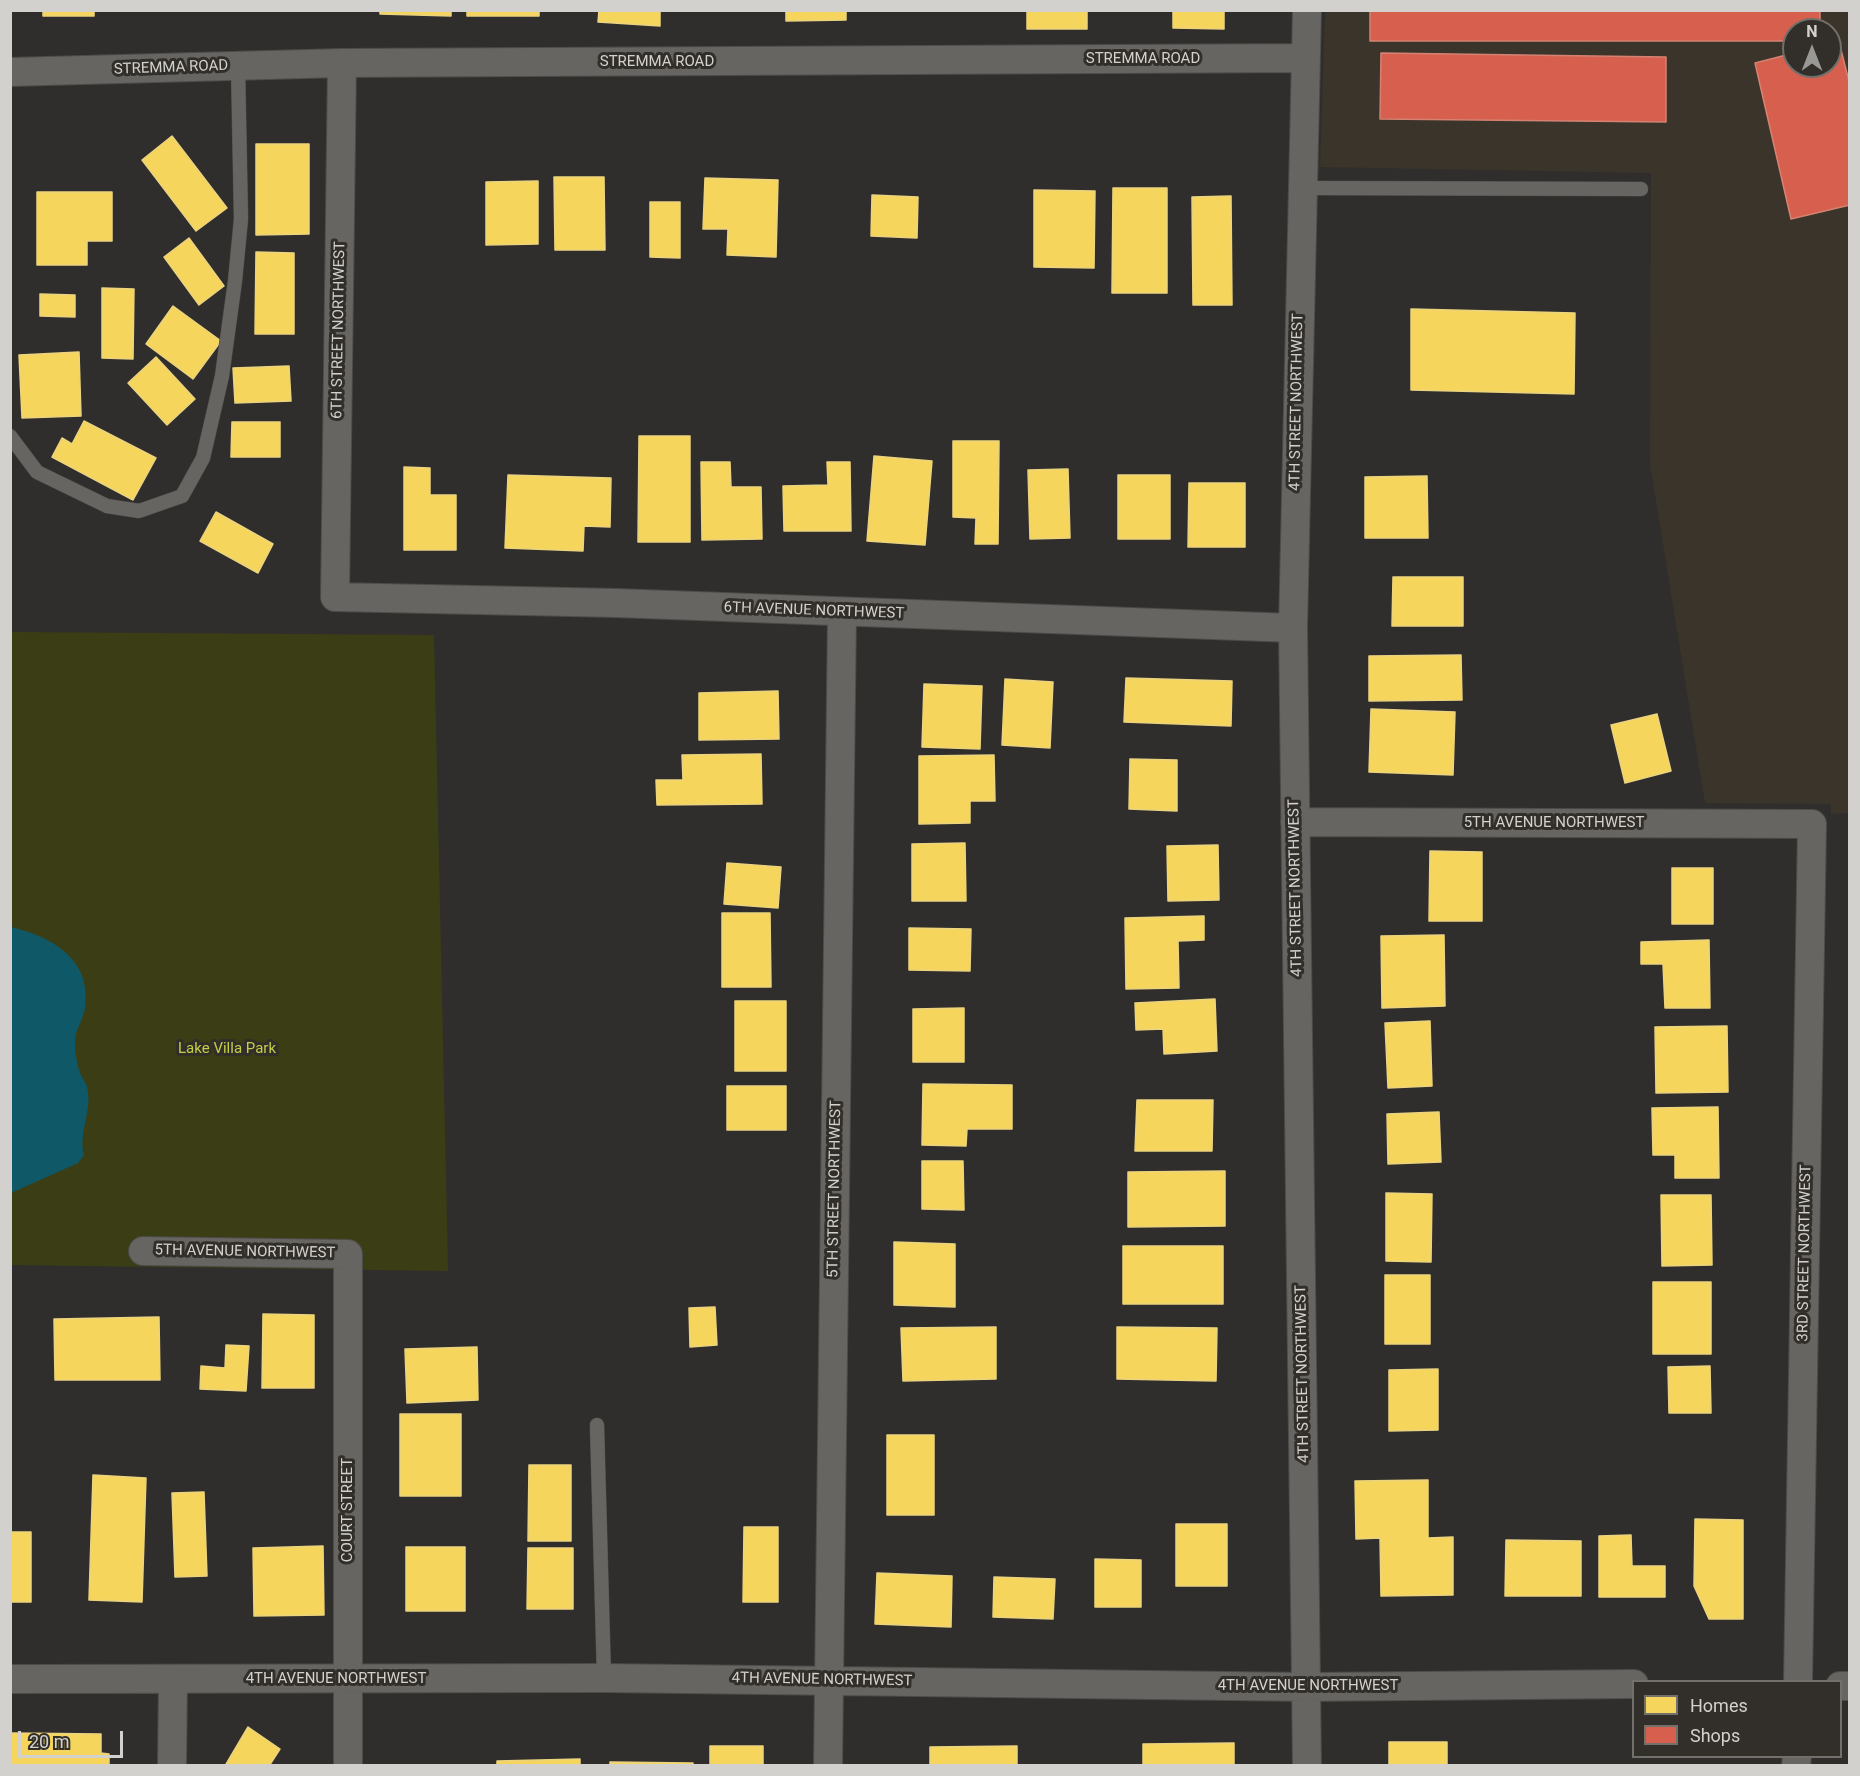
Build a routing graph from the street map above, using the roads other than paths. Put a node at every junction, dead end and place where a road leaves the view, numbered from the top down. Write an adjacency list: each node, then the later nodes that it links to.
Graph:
1 (1307, 10): 2 (street, 4TH STREET NORTHWEST)
2 (1304, 58): 3 (street, STREMMA ROAD); 6 (street, 4TH STREET NORTHWEST)
3 (342, 63): 4 (street, STREMMA ROAD); 9 (street, 6TH STREET NORTHWEST)
4 (238, 66): 5 (street, STREMMA ROAD); 8 (lane)
5 (10, 72)
6 (1302, 188): 7 (lane); 11 (street, 4TH STREET NORTHWEST)
7 (1641, 189)
8 (10, 436)
9 (335, 597): 10 (street, 6TH AVENUE NORTHWEST)
10 (842, 613): 11 (street, 6TH AVENUE NORTHWEST); 21 (street, 5TH STREET NORTHWEST)
11 (1293, 628): 12 (street, 4TH STREET NORTHWEST)
12 (1295, 822): 13 (street, 5TH AVENUE NORTHWEST); 24 (street, 4TH STREET NORTHWEST)
13 (1812, 824): 22 (street, 3RD STREET NORTHWEST)
14 (142, 1251): 15 (street, 5TH AVENUE NORTHWEST)
15 (348, 1254): 19 (street, COURT STREET)
16 (597, 1425): 17 (lane)
17 (603, 1678): 19 (street, 4TH AVENUE NORTHWEST); 21 (street, 4TH AVENUE NORTHWEST)
18 (10, 1679): 20 (street, 4TH AVENUE NORTHWEST)
19 (348, 1679): 20 (street, 4TH AVENUE NORTHWEST); 26 (street, COURT STREET)
20 (173, 1680): 25 (street)
21 (829, 1680): 24 (street, 4TH AVENUE NORTHWEST); 27 (street, 5TH STREET NORTHWEST)
22 (1798, 1680)
23 (1632, 1684): 24 (street, 4TH AVENUE NORTHWEST)
24 (1307, 1687): 28 (street, 4TH STREET NORTHWEST)
25 (172, 1766)
26 (348, 1766)
27 (828, 1766)
28 (1307, 1766)

